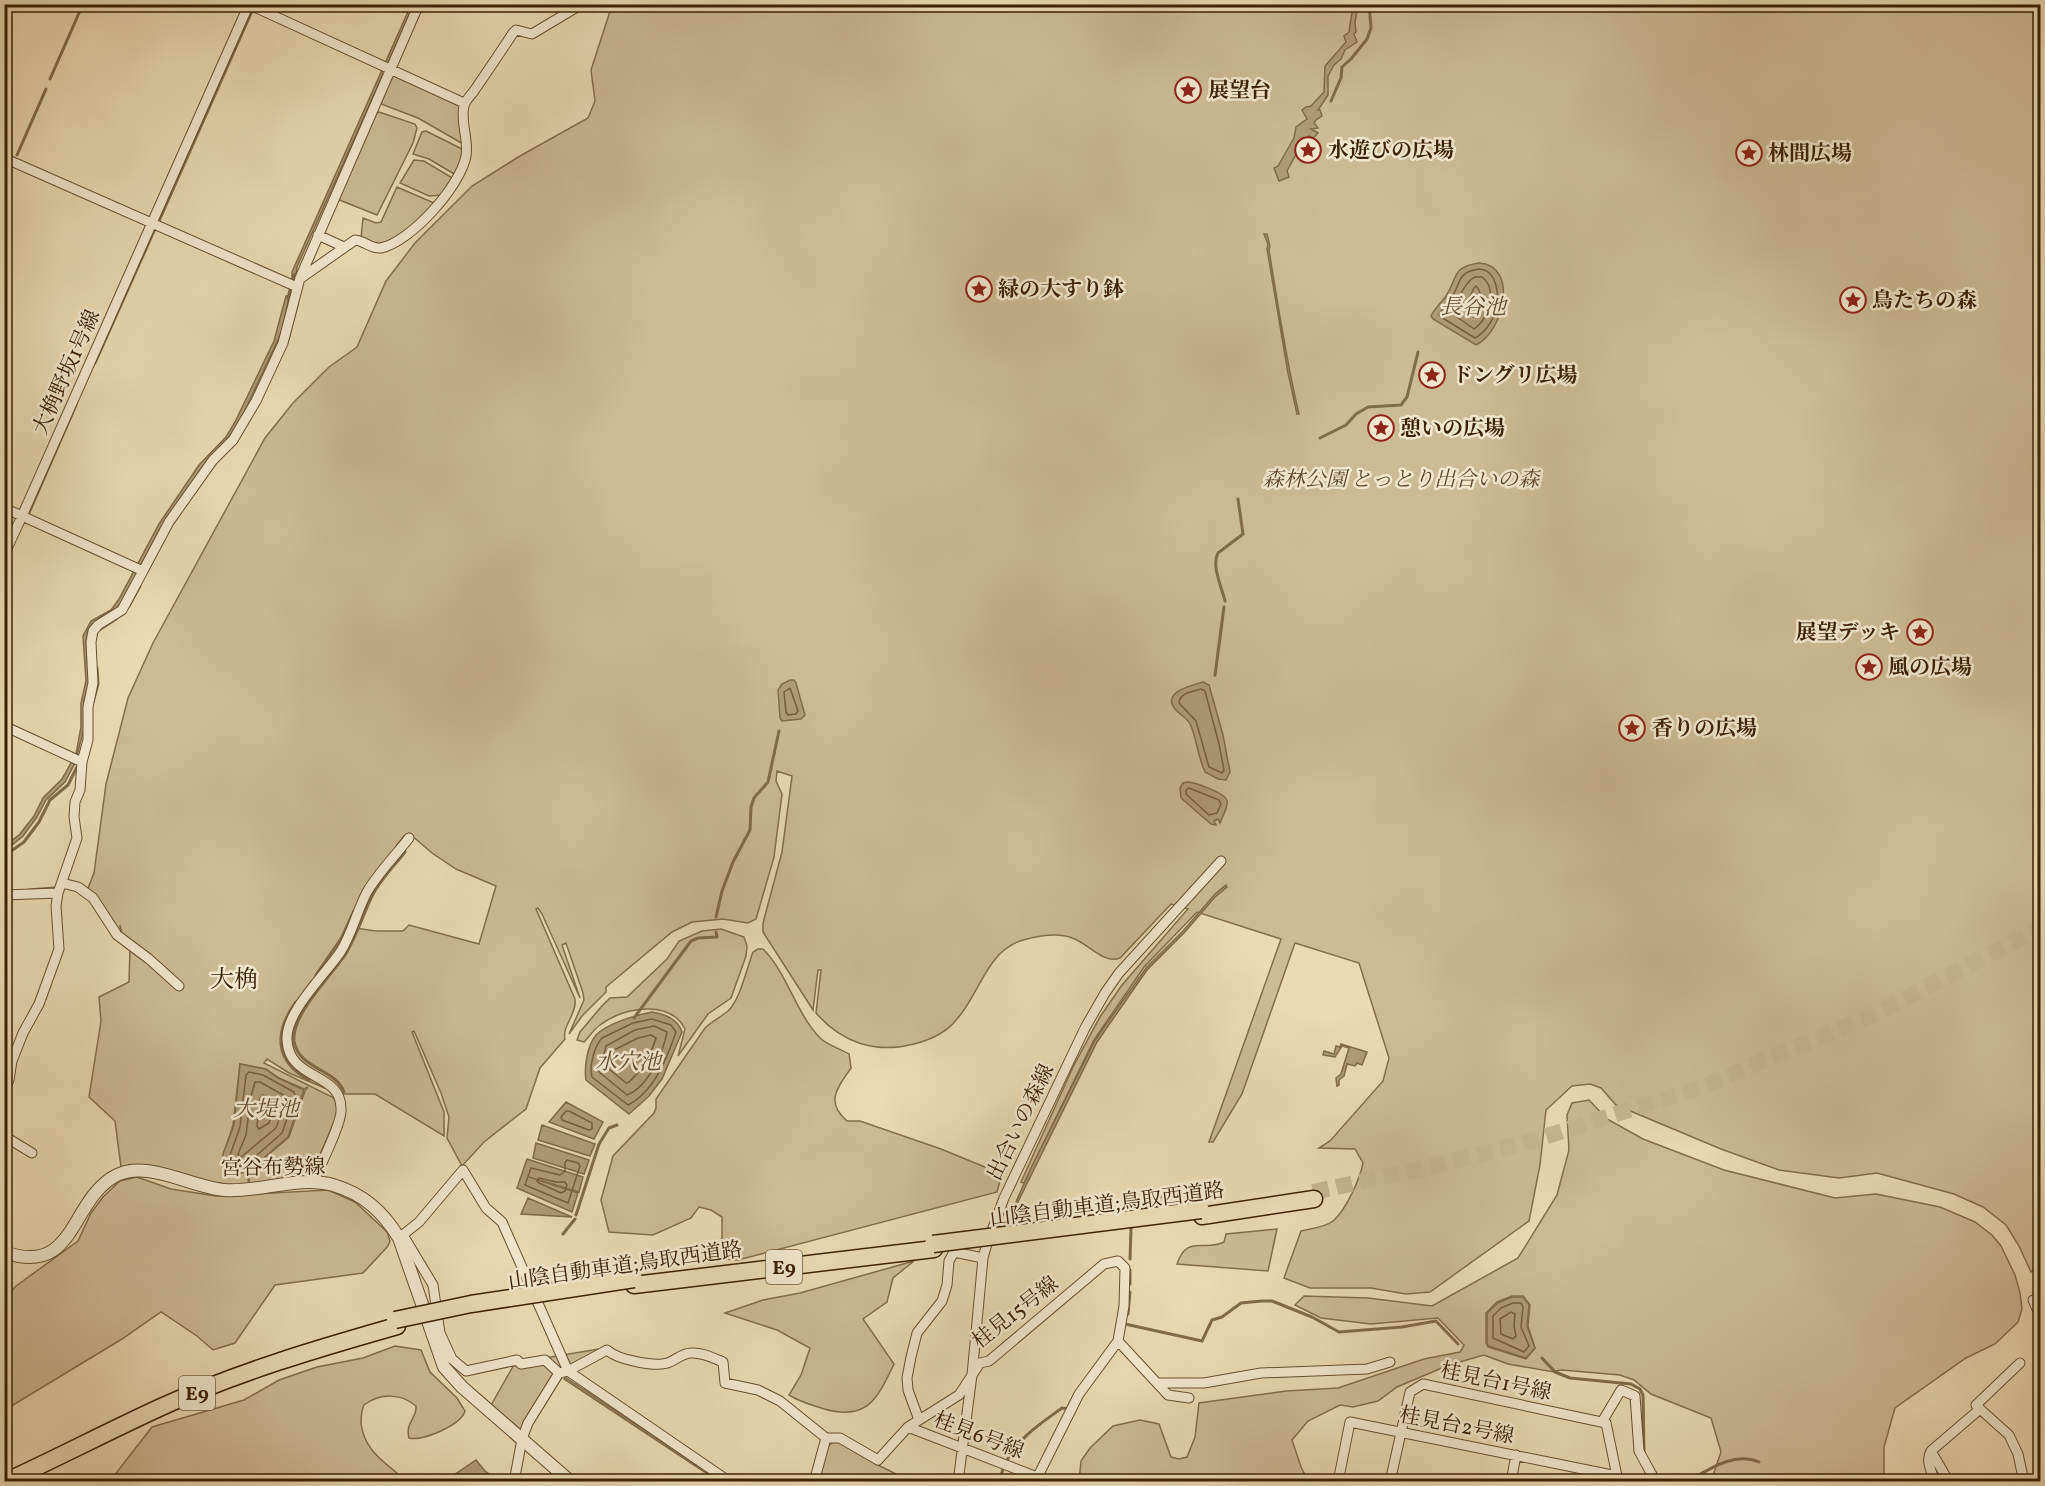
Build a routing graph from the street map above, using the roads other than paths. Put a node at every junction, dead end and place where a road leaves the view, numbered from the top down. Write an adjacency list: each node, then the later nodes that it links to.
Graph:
1 (420, 4): 4 (street)
2 (582, 4): 5 (street)
3 (249, 5): 4 (street); 7 (street, 大桷野坂1号線)
4 (390, 70): 5 (street); 8 (street)
5 (464, 103): 9 (street)
6 (4, 158): 7 (street)
7 (152, 223): 10 (street); 12 (street, 大桷野坂1号線)
8 (318, 235): 9 (street); 10 (street)
9 (344, 247): 10 (street)
10 (298, 283): 14 (street)
11 (4, 508): 12 (street)
12 (22, 516): 13 (street, 大桷野坂1号線); 14 (street)
13 (4, 555)
14 (143, 571): 16 (street)
15 (4, 726): 16 (street)
16 (82, 762): 19 (street)
17 (409, 838): 28 (street)
18 (1221, 861): 32 (street, 出合いの森線)
19 (62, 883): 20 (street); 23 (street)
20 (58, 893): 21 (street); 25 (street)
21 (4, 895)
22 (119, 926): 23 (street)
23 (123, 941): 24 (street)
24 (179, 986)
25 (4, 1092)
26 (4, 1136): 27 (street)
27 (32, 1153)
28 (313, 1183): 30 (street, 宮谷布勢線); 31 (street, 宮谷布勢線)
29 (1314, 1196): 35 (highway, 山陰自動車道;鳥取西道路 / E9, bridge)
30 (401, 1236): 39 (street); 39 (street); 49 (street, 宮谷布勢線)
31 (4, 1252)
32 (983, 1258): 40 (street, 出合いの森線); 44 (street)
33 (2033, 1300): 34 (street)
34 (2040, 1316)
35 (396, 1323): 53 (highway, 山陰自動車道;鳥取西道路 / E9); 56 (highway, 山陰自動車道;鳥取西道路 / E9)
36 (1118, 1341): 40 (street, 桂見15号線); 41 (street); 54 (street, 桂見15号線)
37 (1389, 1362): 41 (street)
38 (2020, 1362): 43 (street)
39 (564, 1372): 48 (street, 桂見15号線); 49 (street); 59 (street)
40 (972, 1375): 44 (street, 桂見15号線); 50 (street, 出合いの森線)
41 (1158, 1383): 42 (street)
42 (1189, 1398)
43 (1980, 1409): 51 (street); 68 (street)
44 (920, 1420): 46 (street, 桂見15号線)
45 (1602, 1422): 47 (street, 桂見台1号線); 55 (street); 65 (street)
46 (908, 1427): 48 (street, 桂見15号線); 50 (street, 桂見6号線)
47 (1401, 1432): 52 (street, 桂見台2号線); 62 (street, 桂見台2号線); 63 (street, 桂見台1号線)
48 (826, 1438): 60 (street)
49 (522, 1439): 57 (street); 58 (street, 宮谷布勢線)
50 (963, 1449): 54 (street, 桂見6号線); 61 (street, 出合いの森線)
51 (1931, 1452): 66 (street); 67 (street)
52 (1516, 1455): 55 (street, 桂見台2号線); 64 (street)
53 (4, 1475)
54 (1036, 1479)
55 (1615, 1479)
56 (5, 1482)
57 (514, 1482)
58 (571, 1482)
59 (730, 1482)
60 (814, 1482)
61 (958, 1482)
62 (1338, 1482)
63 (1390, 1482)
64 (1511, 1482)
65 (1650, 1482)
66 (1935, 1482)
67 (1949, 1482)
68 (2024, 1482)

